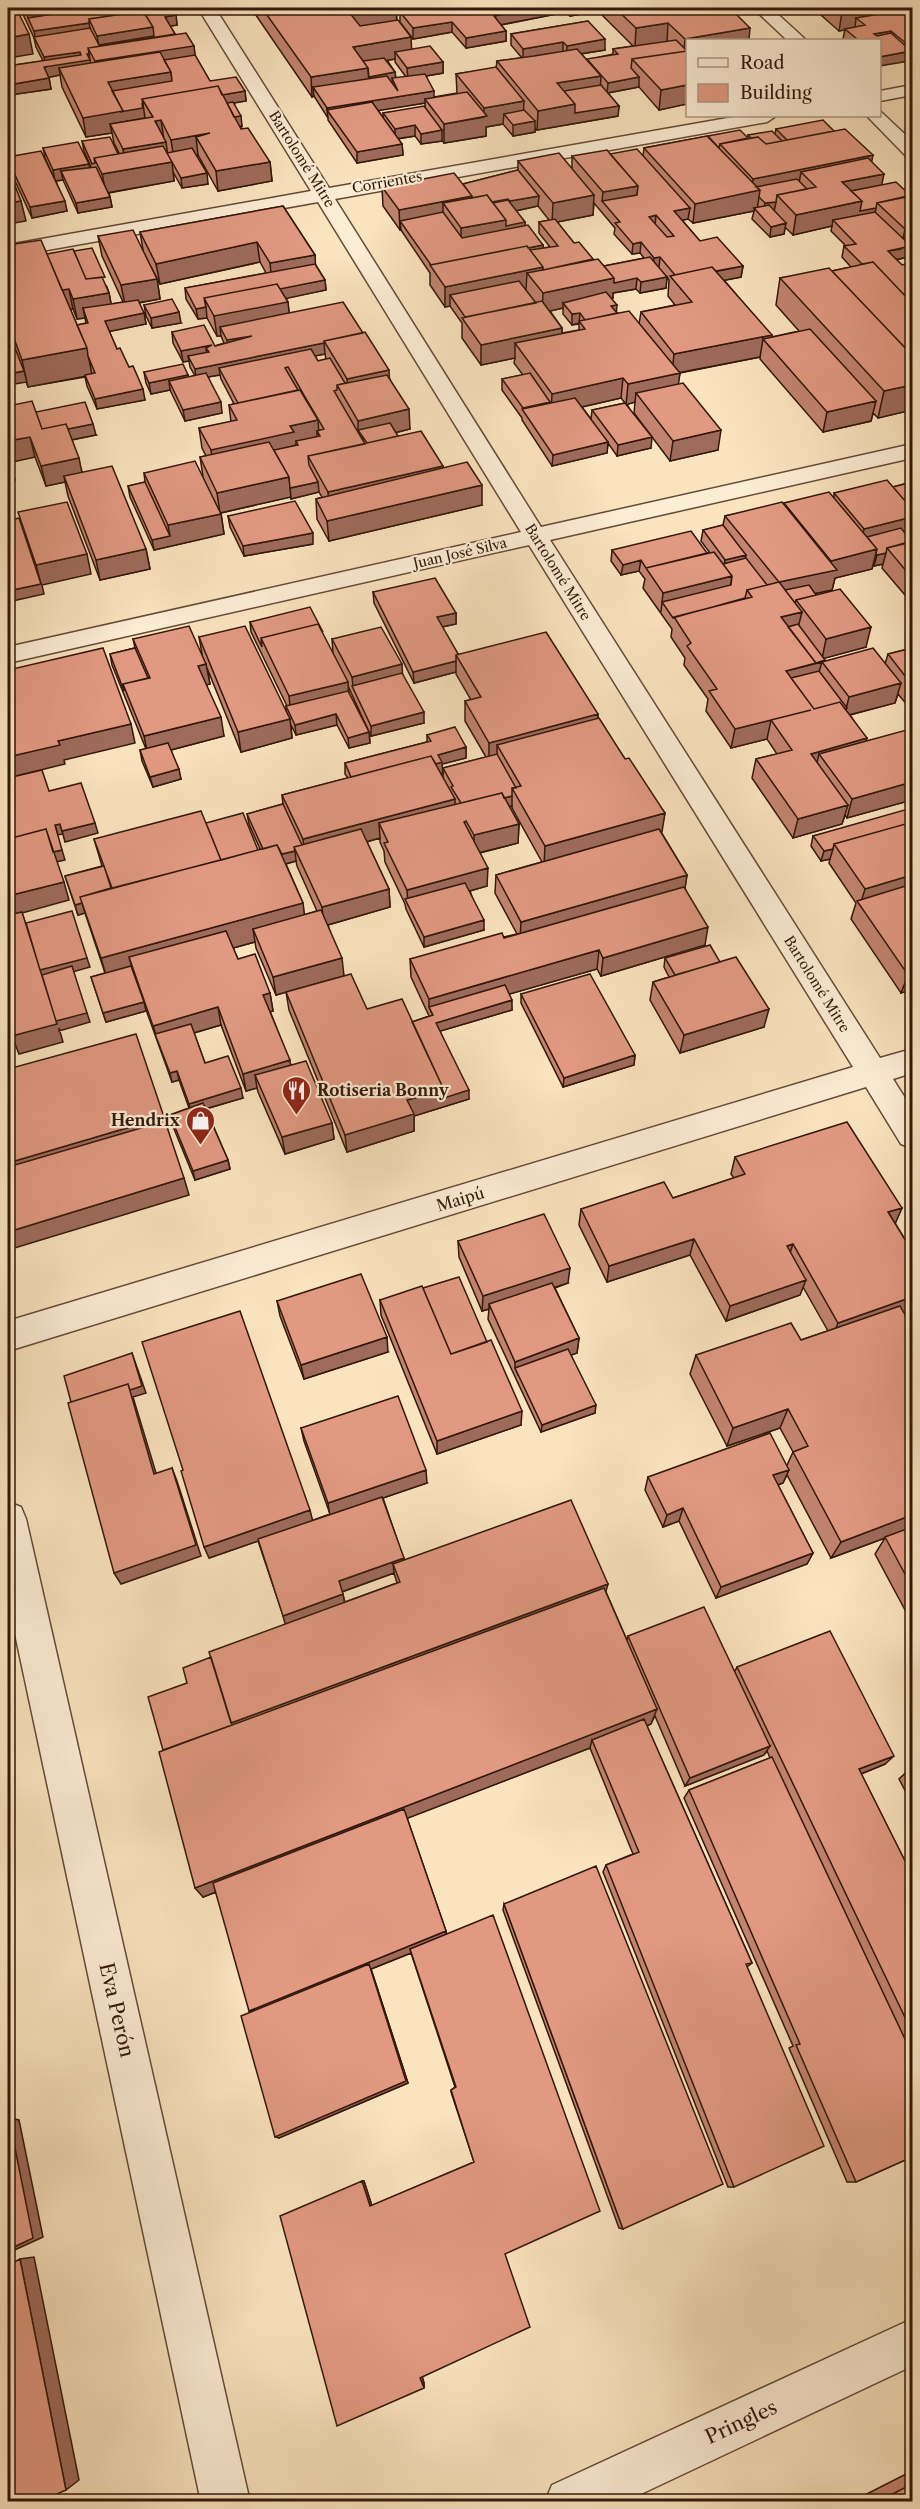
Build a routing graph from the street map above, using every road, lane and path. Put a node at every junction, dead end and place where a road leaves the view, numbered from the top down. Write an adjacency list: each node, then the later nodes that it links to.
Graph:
1 (207, 8): 9 (street, Bartolomé Mitre)
2 (762, 8): 3 (street)
3 (796, 39)
4 (912, 90): 5 (street)
5 (881, 96)
6 (761, 117): 9 (street, Corrientes)
7 (877, 117): 8 (street)
8 (912, 151)
9 (324, 193): 10 (street, Corrientes); 12 (street, Bartolomé Mitre)
10 (8, 251)
11 (912, 451): 12 (street, Juan José Silva)
12 (535, 536): 13 (street, Juan José Silva); 15 (street, Bartolomé Mitre)
13 (8, 655)
14 (912, 1061): 15 (street, Maipú)
15 (873, 1073): 16 (street, Bartolomé Mitre); 17 (street, Maipú)
16 (912, 1135)
17 (8, 1336)
18 (8, 1519): 20 (street, Eva Perón)
19 (912, 2342): 21 (street, Pringles)
20 (226, 2502)
21 (569, 2502)

